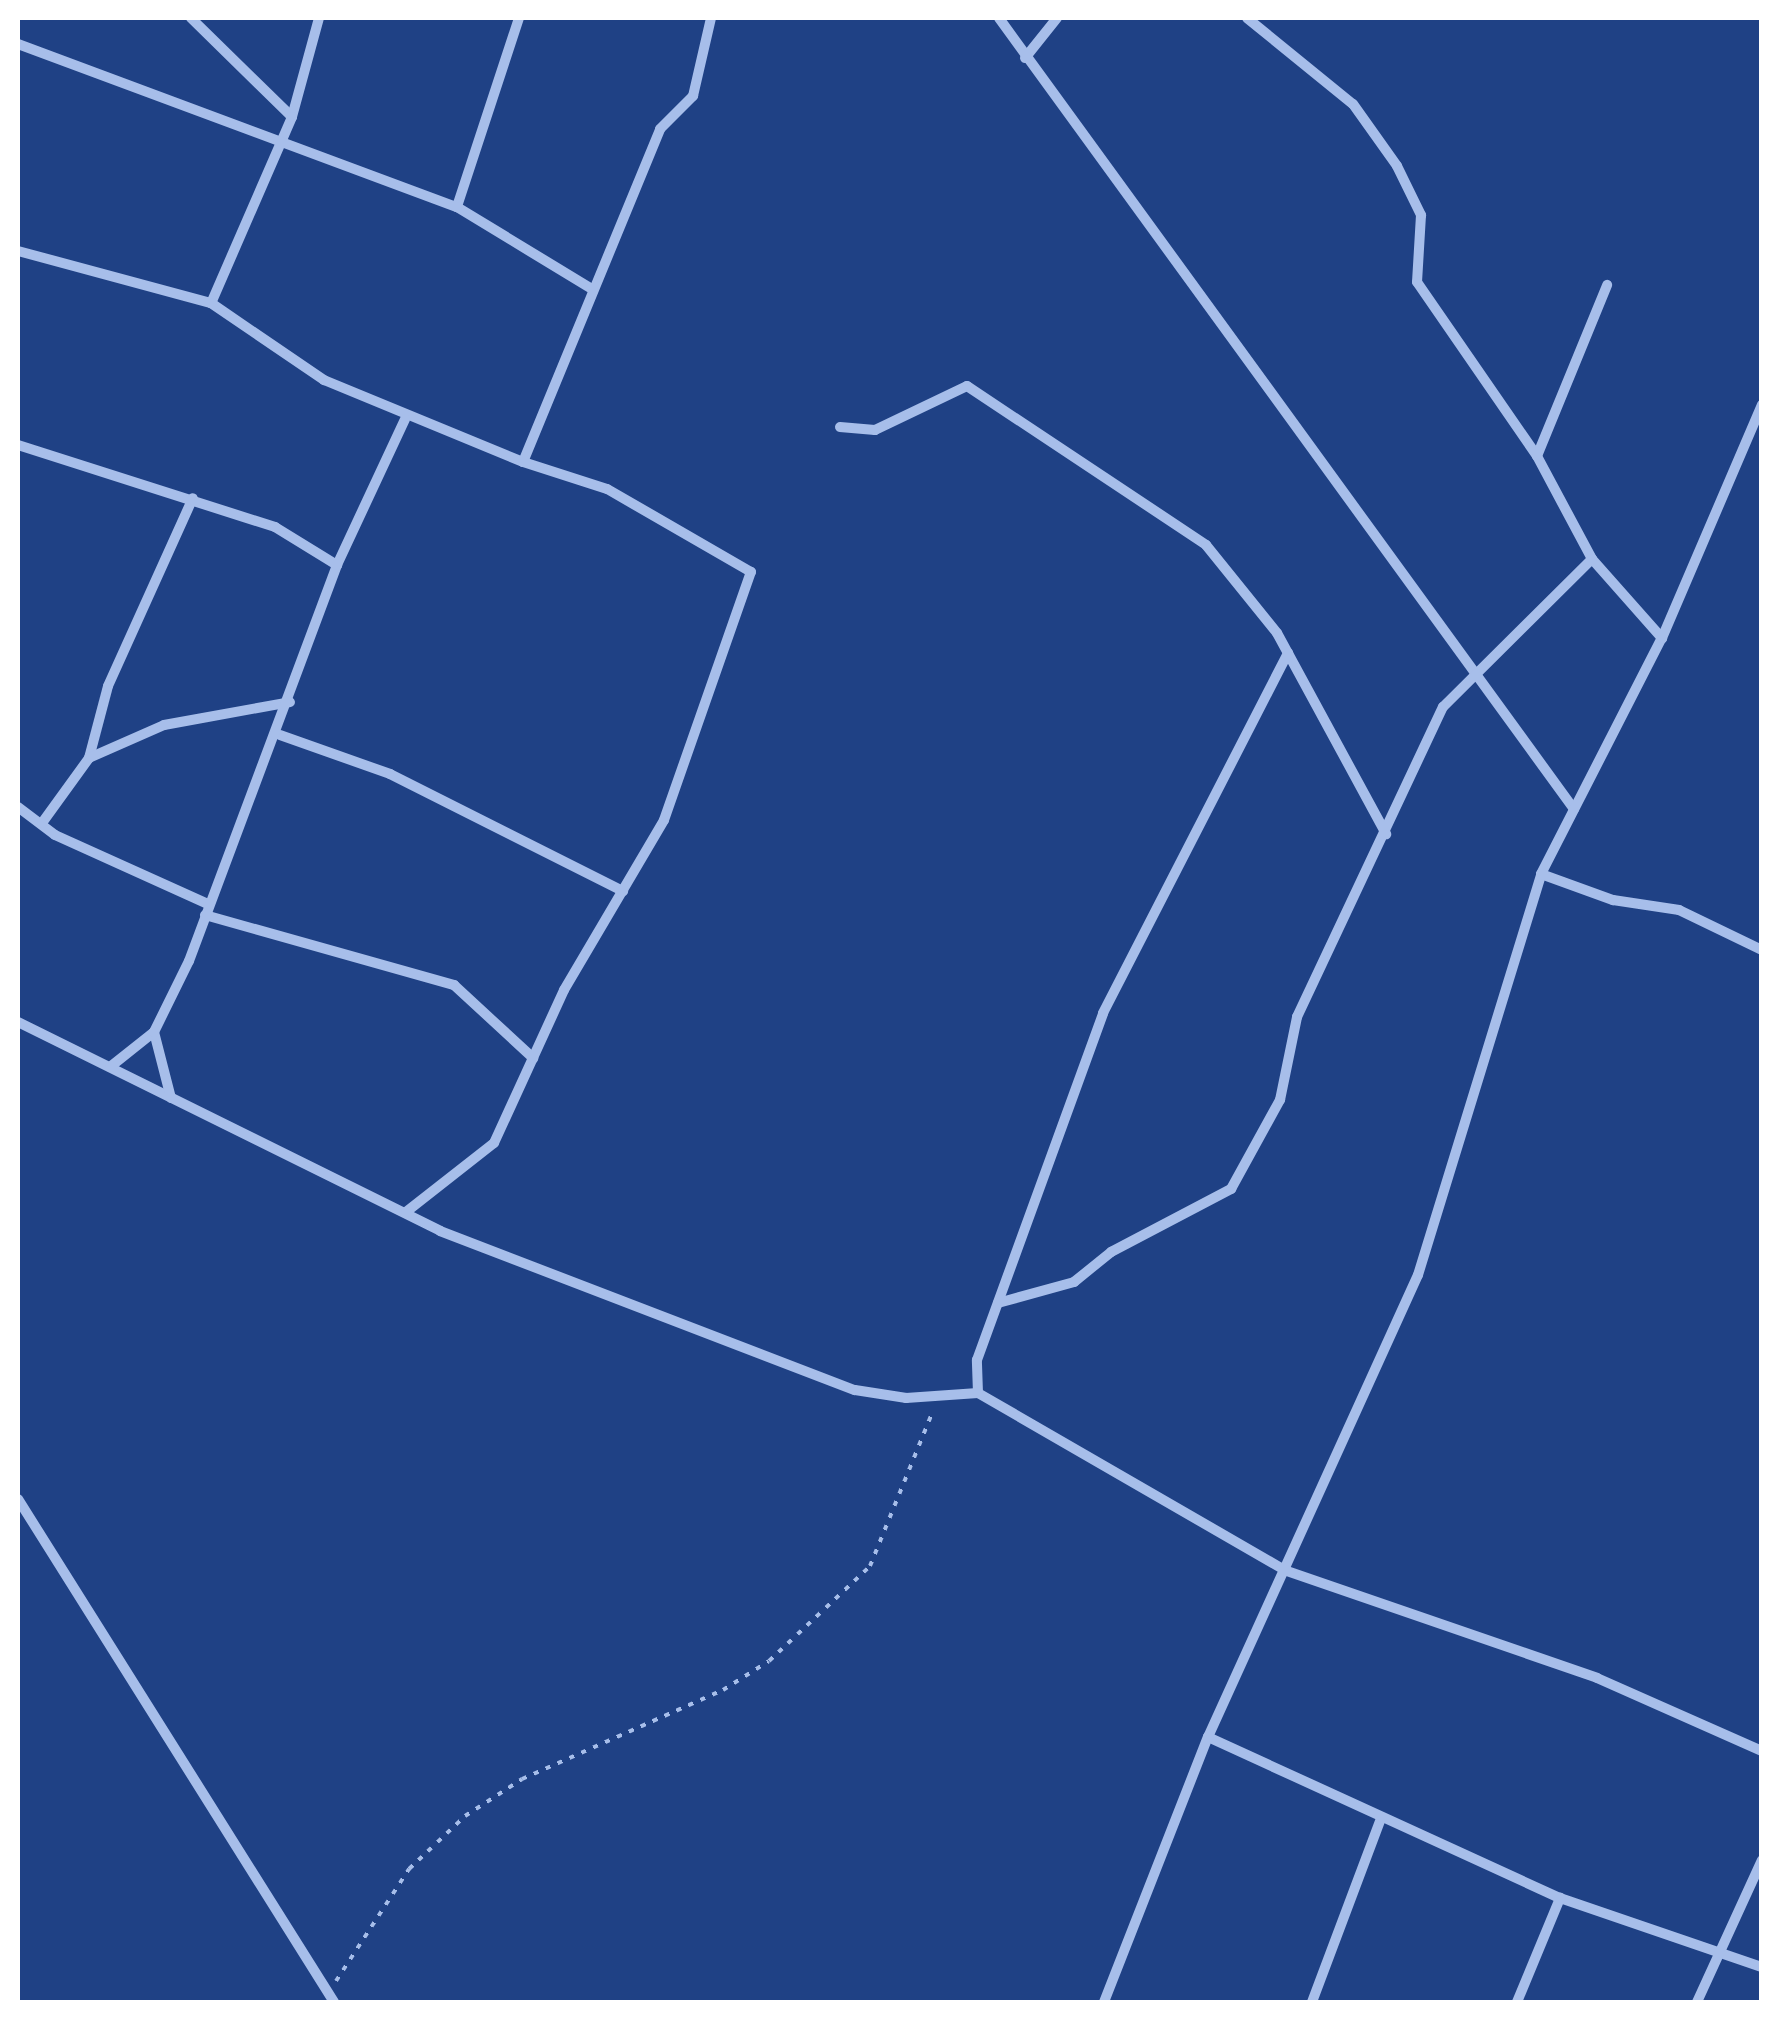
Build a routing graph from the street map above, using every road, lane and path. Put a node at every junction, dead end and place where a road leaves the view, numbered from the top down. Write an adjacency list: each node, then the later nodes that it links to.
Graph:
1 (191, 18): 10 (street)
2 (319, 18): 10 (street)
3 (518, 18): 12 (street)
4 (710, 18): 15 (street)
5 (999, 18): 9 (street)
6 (1057, 18): 9 (street)
7 (1247, 18): 21 (street)
8 (18, 44): 11 (street)
9 (1026, 58): 28 (street)
10 (292, 117): 11 (street)
11 (281, 140): 12 (street); 16 (street)
12 (456, 207): 15 (street)
13 (18, 251): 16 (street)
14 (1606, 285): 21 (street)
15 (590, 288): 22 (street)
16 (211, 302): 18 (street)
17 (1762, 405): 26 (street)
18 (405, 419): 22 (street); 25 (street)
19 (840, 427): 27 (street)
20 (18, 445): 23 (street)
21 (1537, 456): 24 (street)
22 (523, 462): 37 (street)
23 (193, 498): 25 (street); 31 (street)
24 (1592, 559): 26 (street); 28 (street)
25 (337, 565): 29 (street)
26 (1662, 638): 33 (street)
27 (1288, 653): 35 (street); 46 (street)
28 (1475, 672): 33 (street); 35 (street)
29 (290, 702): 30 (street); 31 (street)
30 (280, 735): 37 (street); 38 (street)
31 (88, 758): 34 (street)
32 (18, 807): 34 (street)
33 (1574, 809): 36 (street)
34 (42, 823): 38 (street)
35 (1386, 834): 46 (street)
36 (1541, 874): 39 (street); 50 (street)
37 (623, 891): 42 (street)
38 (206, 910): 41 (street); 42 (street)
39 (1762, 950)
40 (18, 1022): 43 (street)
41 (154, 1032): 43 (street); 44 (street)
42 (534, 1058): 45 (street)
43 (110, 1068): 44 (street)
44 (171, 1098): 45 (street)
45 (406, 1212): 48 (street)
46 (998, 1304): 47 (street)
47 (978, 1392): 48 (street); 50 (street)
48 (941, 1395): 58 (path)
49 (18, 1499): 58 (street)
50 (1284, 1570): 51 (street); 52 (street)
51 (1208, 1736): 53 (street); 60 (street)
52 (1762, 1750)
53 (1380, 1821): 55 (street); 61 (street)
54 (1762, 1860): 56 (street)
55 (1560, 1898): 56 (street); 62 (street)
56 (1718, 1948): 57 (street); 63 (street)
57 (1762, 1967)
58 (327, 1992): 59 (street)
59 (334, 2002)
60 (1104, 2002)
61 (1312, 2002)
62 (1517, 2002)
63 (1697, 2002)

